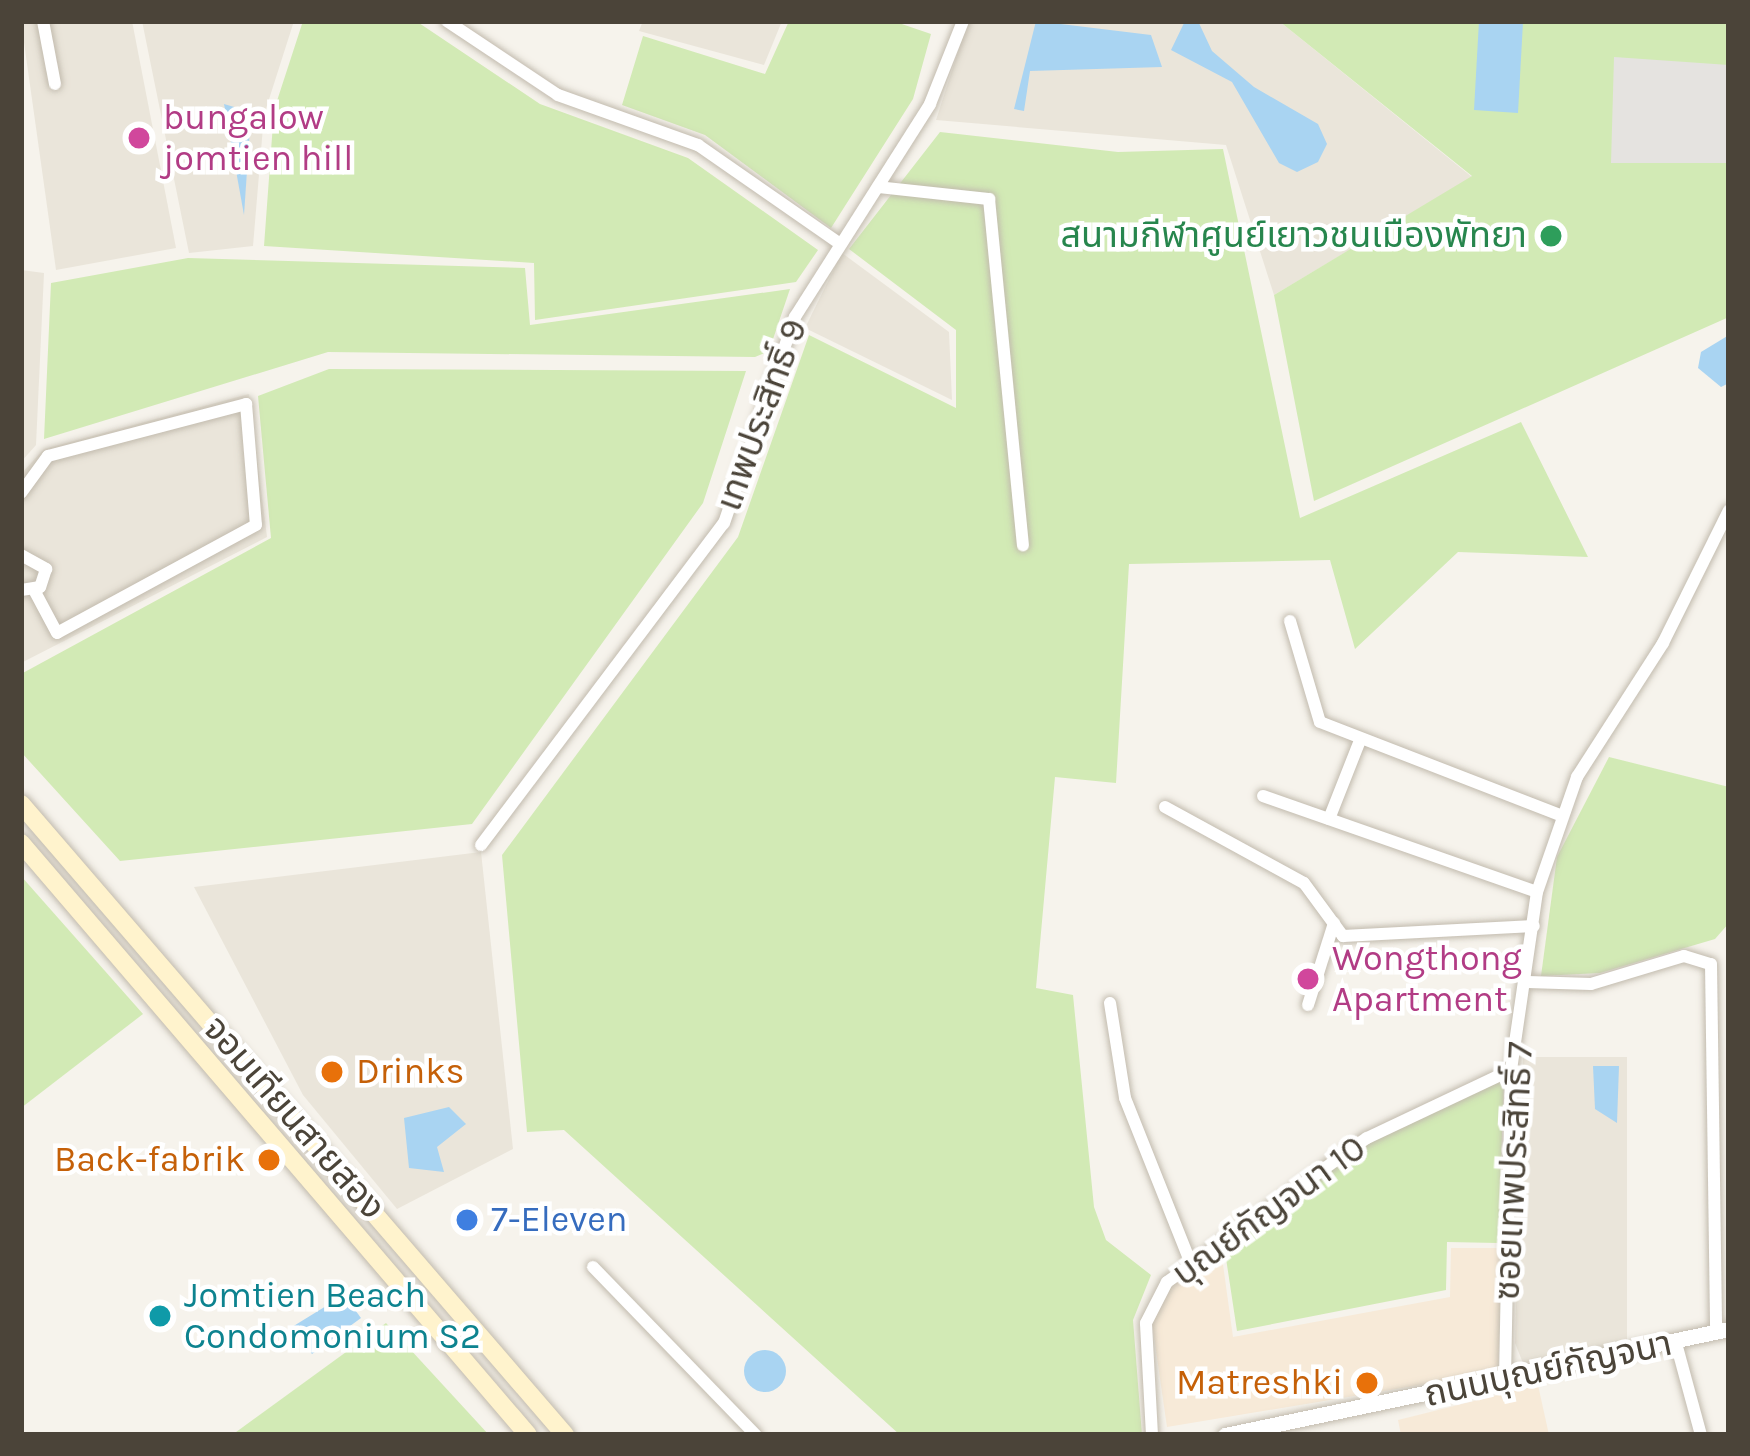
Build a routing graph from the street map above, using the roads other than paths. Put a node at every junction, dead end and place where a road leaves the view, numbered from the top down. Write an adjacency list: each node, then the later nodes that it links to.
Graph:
1 (43, 21): 5 (street)
2 (447, 21): 4 (street)
3 (963, 21): 6 (street, เทพประสิทธิ์ 9)
4 (466, 27): 7 (street)
5 (55, 84)
6 (878, 187): 7 (street, เทพประสิทธิ์ 9); 10 (street)
7 (836, 241): 21 (street, เทพประสิทธิ์ 9)
8 (21, 493): 12 (street)
9 (1729, 510): 18 (street, ซอยเทพประสิทธิ์ 7)
10 (1023, 545)
11 (21, 555): 12 (street)
12 (28, 590)
13 (1290, 621): 14 (street)
14 (1359, 743): 18 (street); 19 (street)
15 (1263, 796): 19 (street)
16 (21, 804): 29 (main road, จอมเทียนสายสอง)
17 (1165, 807): 23 (street)
18 (1560, 815): 22 (street, ซอยเทพประสิทธิ์ 7)
19 (1329, 819): 22 (street)
20 (21, 843): 30 (main road, จอมเทียนสายสอง)
21 (481, 845)
22 (1537, 892): 24 (street, ซอยเทพประสิทธิ์ 7)
23 (1334, 923): 24 (street); 27 (street)
24 (1534, 926): 25 (street, ซอยเทพประสิทธิ์ 7)
25 (1528, 982): 28 (street, ซอยเทพประสิทธิ์ 7); 33 (street)
26 (1110, 1003): 31 (street)
27 (1309, 1005)
28 (1511, 1070): 31 (street, บุณย์กัญจนา 10); 35 (street, ซอยเทพประสิทธิ์ 7)
29 (308, 1133): 30 (street); 37 (main road, จอมเทียนสายสอง)
30 (291, 1148): 36 (main road, จอมเทียนสายสอง)
31 (1191, 1264): 39 (street, บุณย์กัญจนา 10)
32 (592, 1267): 38 (street)
33 (1723, 1331): 34 (street, ถนนบุณย์กัญจนา)
34 (1676, 1343): 35 (street, ถนนบุณย์กัญจนา); 41 (street)
35 (1505, 1378): 40 (street, ถนนบุณย์กัญจนา)
36 (528, 1435)
37 (566, 1435)
38 (755, 1435)
39 (1152, 1435)
40 (1225, 1435)
41 (1702, 1435)

